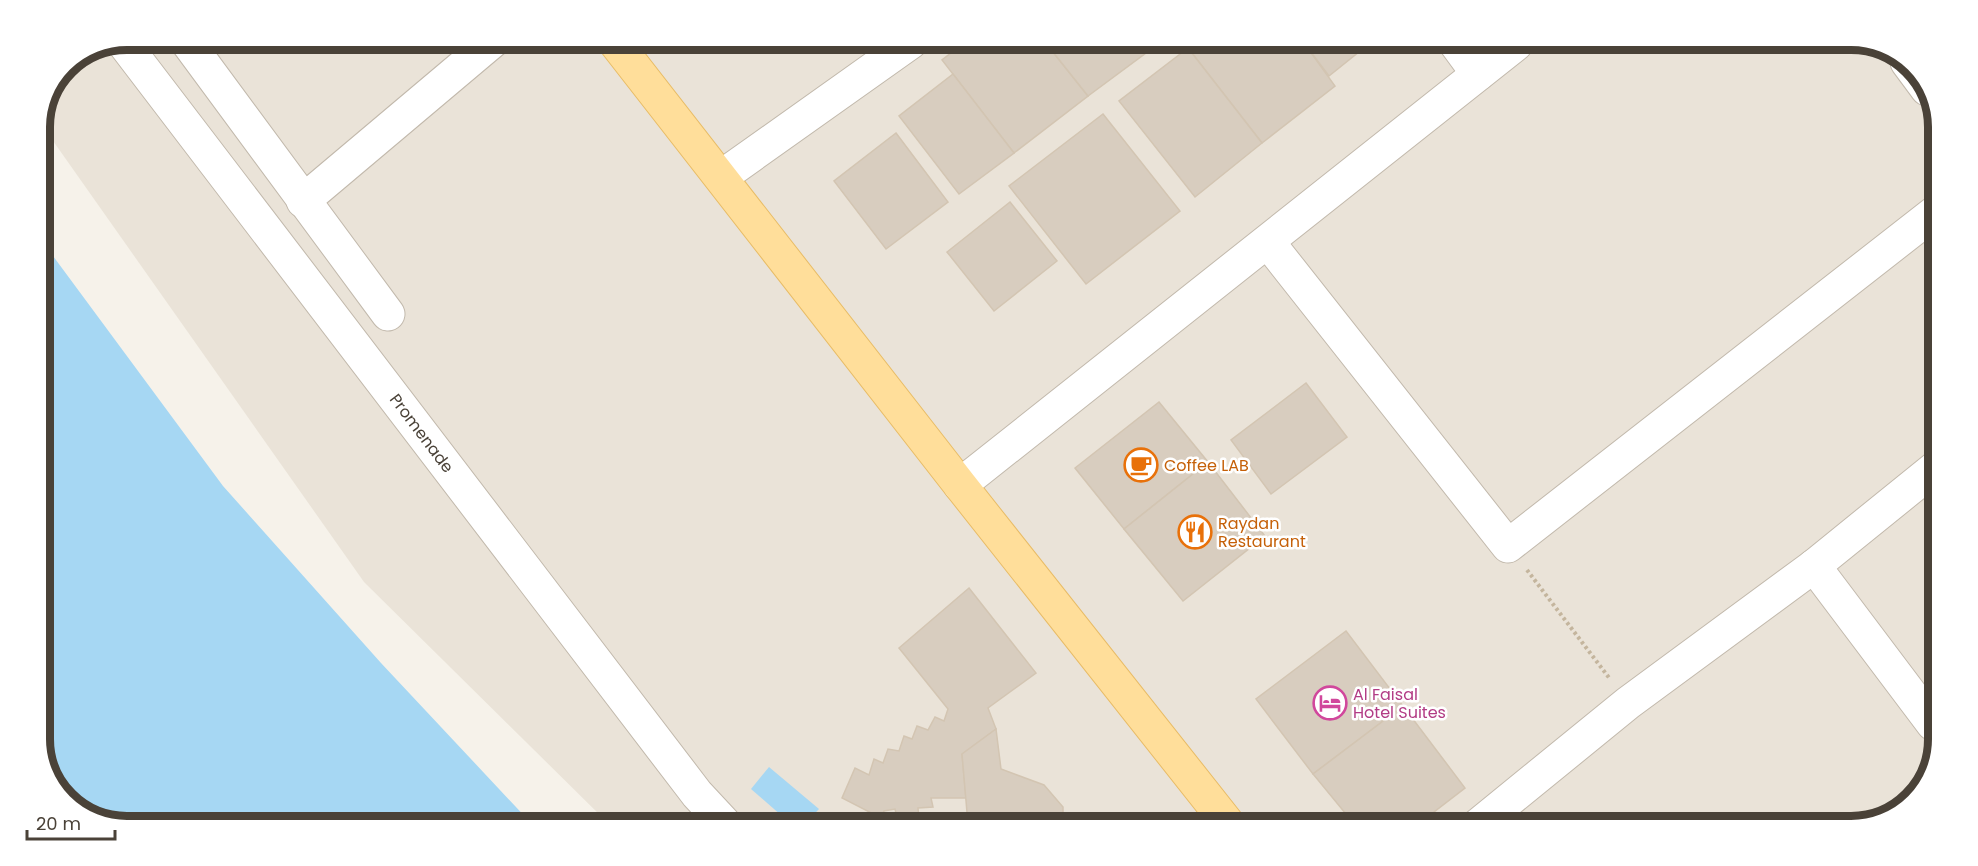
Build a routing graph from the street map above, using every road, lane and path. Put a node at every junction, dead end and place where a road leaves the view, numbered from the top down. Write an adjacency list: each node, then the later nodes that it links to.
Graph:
1 (130, 50): 20 (street, Promenade)
2 (192, 50): 10 (street)
3 (482, 50): 10 (street)
4 (621, 50): 9 (main road)
5 (900, 50): 9 (street)
6 (1460, 50): 8 (street)
7 (1509, 50): 8 (street)
8 (1479, 74): 12 (street)
9 (721, 177): 15 (main road)
10 (303, 201): 13 (street)
11 (1928, 218): 16 (street)
12 (1268, 242): 15 (street); 16 (street)
13 (388, 314)
14 (1928, 474): 17 (street)
15 (960, 485): 21 (main road)
16 (1508, 546): 18 (path)
17 (1814, 566): 18 (street); 19 (street)
18 (1628, 703): 22 (street)
19 (1928, 717)
20 (717, 816)
21 (1222, 816)
22 (1489, 816)

